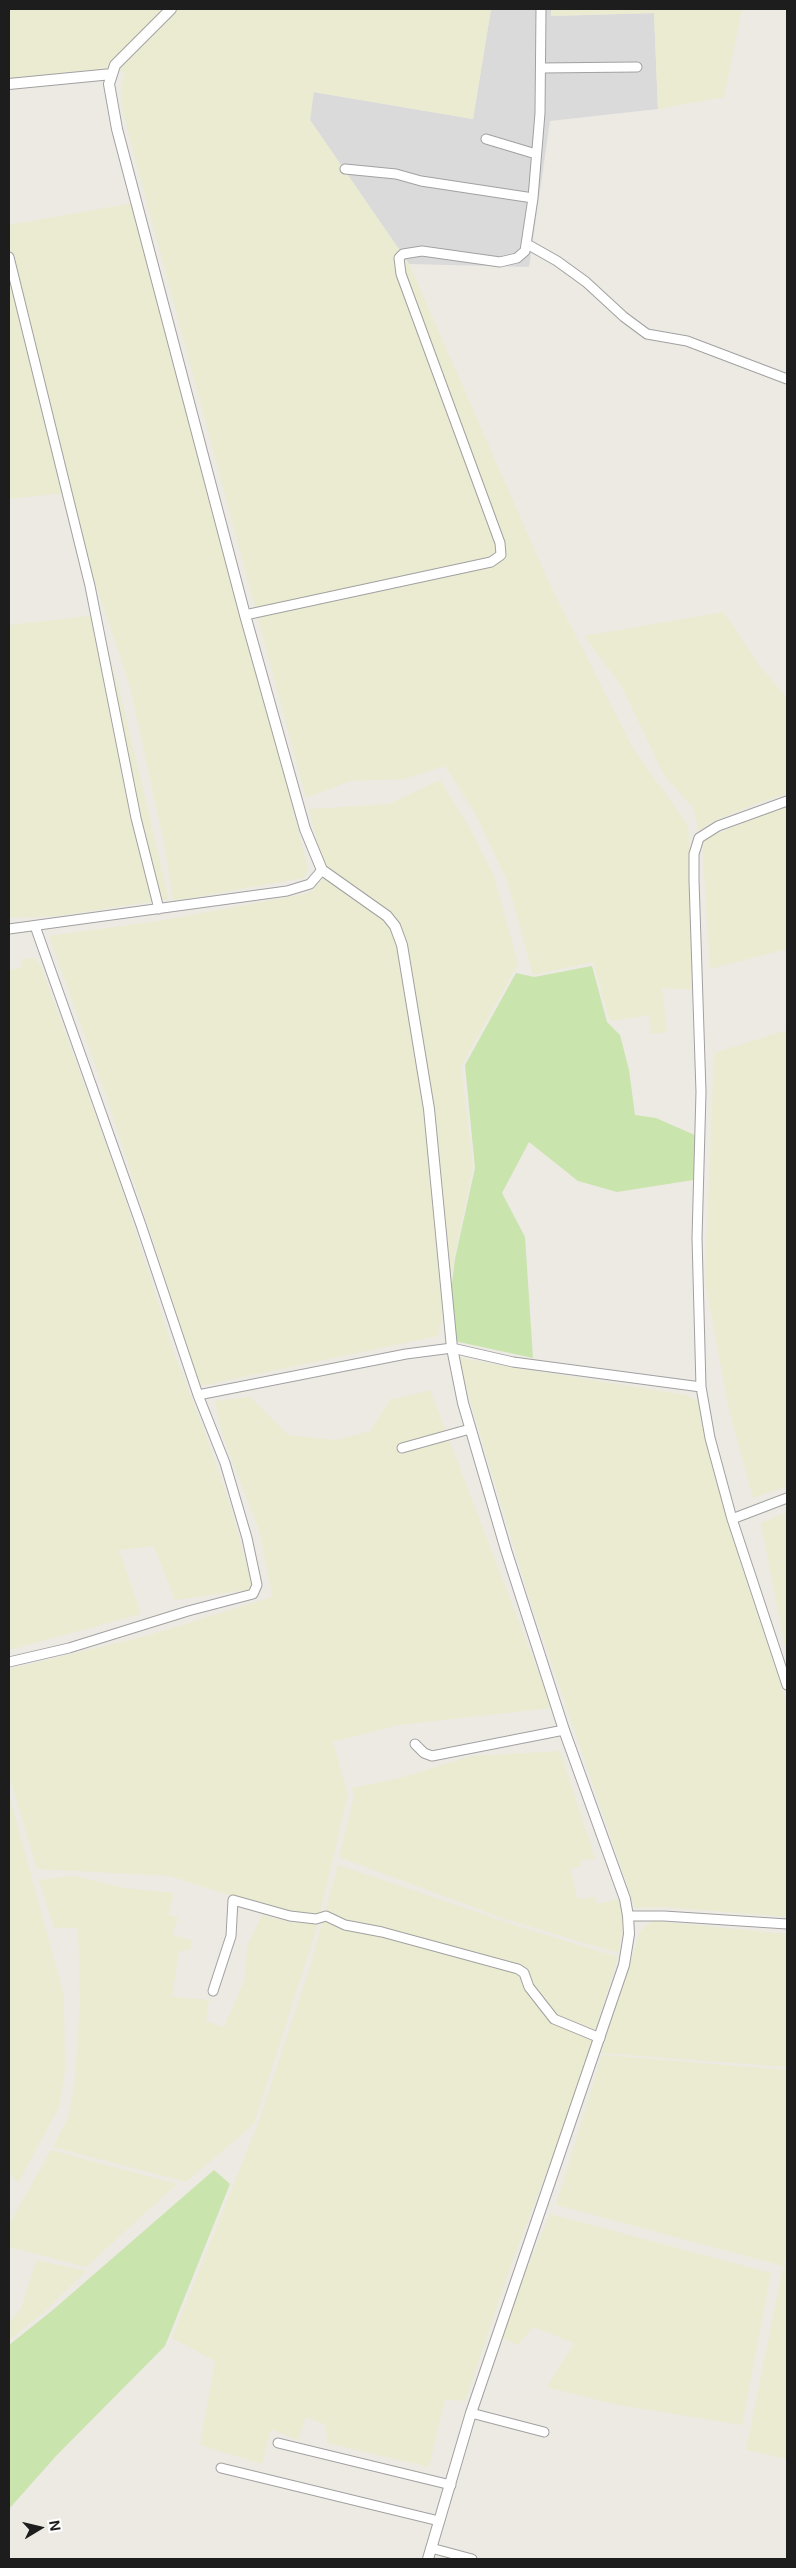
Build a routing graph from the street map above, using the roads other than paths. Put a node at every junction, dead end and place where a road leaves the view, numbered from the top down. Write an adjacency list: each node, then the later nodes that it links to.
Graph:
1 (171, 9): 5 (street)
2 (541, 9): 4 (street)
3 (638, 67): 4 (street)
4 (541, 68): 8 (street)
5 (112, 74): 6 (street); 14 (street)
6 (9, 84)
7 (486, 139): 8 (street)
8 (536, 154): 10 (street)
9 (344, 169): 10 (street)
10 (533, 198): 11 (street)
11 (527, 244): 13 (street); 14 (street)
12 (9, 257): 17 (street)
13 (787, 379)
14 (245, 615): 16 (street)
15 (787, 801): 21 (street)
16 (322, 870): 17 (street); 20 (street)
17 (159, 909): 18 (street)
18 (35, 926): 19 (street); 22 (street)
19 (9, 929)
20 (452, 1348): 21 (street); 22 (street); 23 (street)
21 (701, 1387): 26 (street)
22 (198, 1395): 27 (street)
23 (470, 1429): 24 (street); 30 (street)
24 (402, 1448)
25 (787, 1498): 26 (street)
26 (732, 1519): 28 (street)
27 (9, 1662)
28 (786, 1675): 29 (street)
29 (787, 1684)
30 (564, 1730): 31 (street); 32 (street)
31 (414, 1744)
32 (628, 1916): 33 (street); 35 (street)
33 (787, 1924)
34 (213, 1991): 35 (street)
35 (600, 2038): 36 (street)
36 (471, 2413): 37 (street); 40 (street)
37 (544, 2432)
38 (278, 2443): 40 (street)
39 (221, 2468): 41 (street)
40 (451, 2485): 41 (street)
41 (439, 2521): 42 (street)
42 (431, 2548): 43 (street); 44 (street)
43 (428, 2559)
44 (472, 2559)

